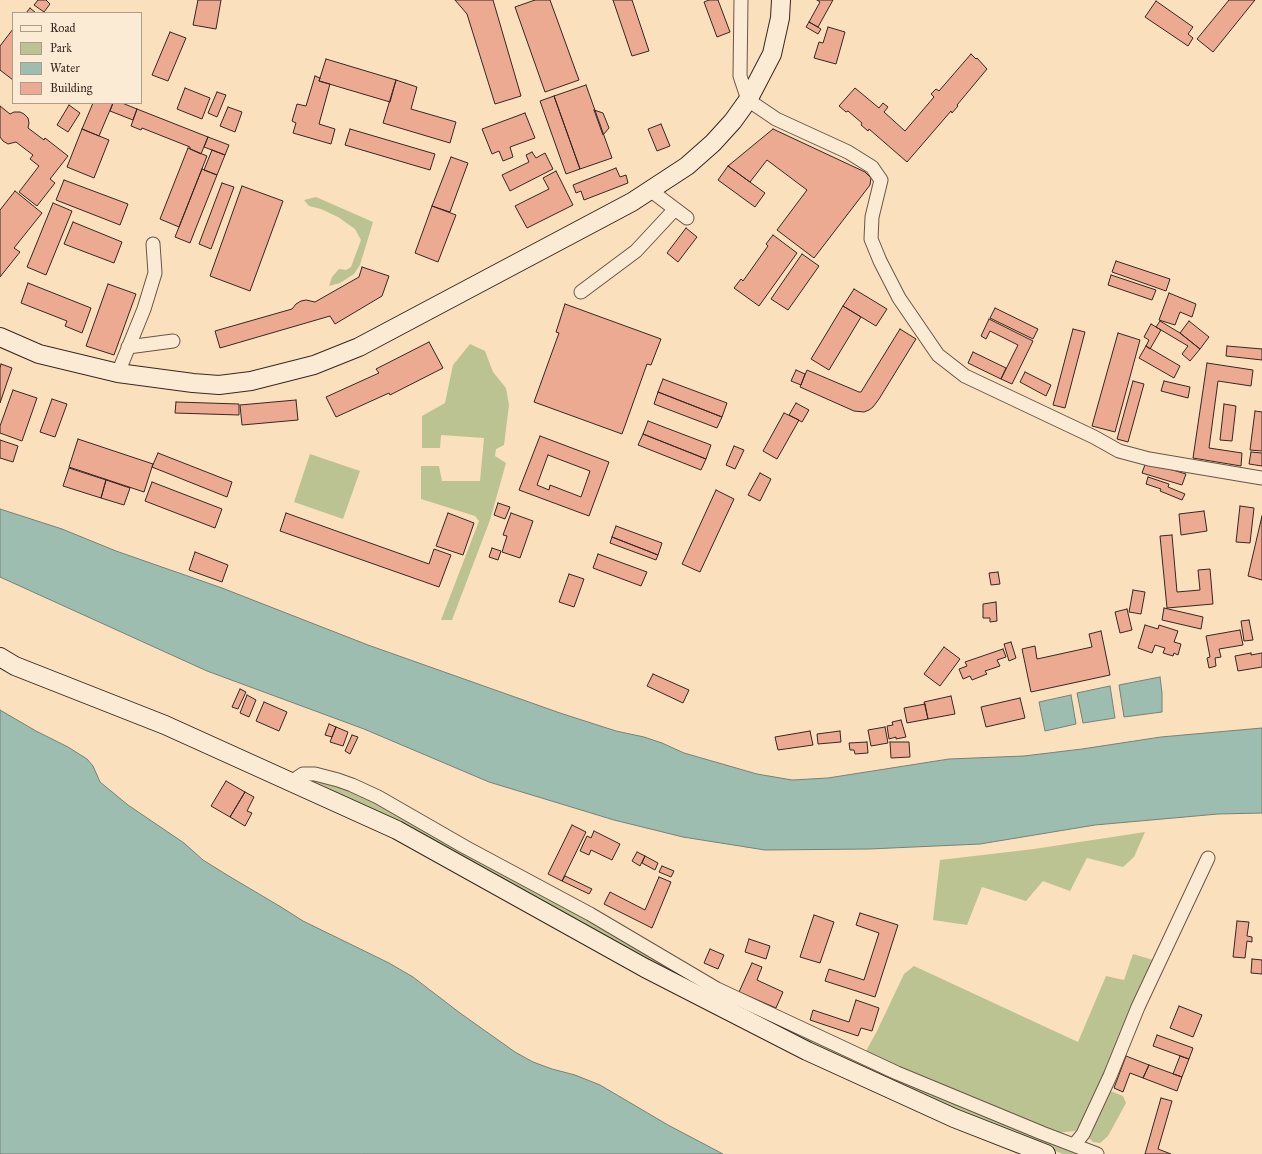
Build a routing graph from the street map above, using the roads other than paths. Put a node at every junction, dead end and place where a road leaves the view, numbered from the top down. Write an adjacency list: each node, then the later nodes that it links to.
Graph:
1 (741, 0): 3 (street)
2 (781, 0): 3 (street)
3 (748, 100): 4 (street); 13 (street)
4 (650, 190): 5 (street); 12 (street)
5 (675, 209): 6 (street); 8 (street)
6 (687, 218)
7 (153, 244): 11 (street)
8 (581, 292)
9 (0, 336): 12 (street)
10 (173, 341): 11 (street)
11 (128, 347): 12 (street)
12 (118, 373)
13 (1262, 478)
14 (0, 657): 15 (street)
15 (291, 782): 17 (street); 18 (street)
16 (1208, 858): 17 (street)
17 (1074, 1145): 19 (street)
18 (1046, 1154)
19 (1097, 1154)

